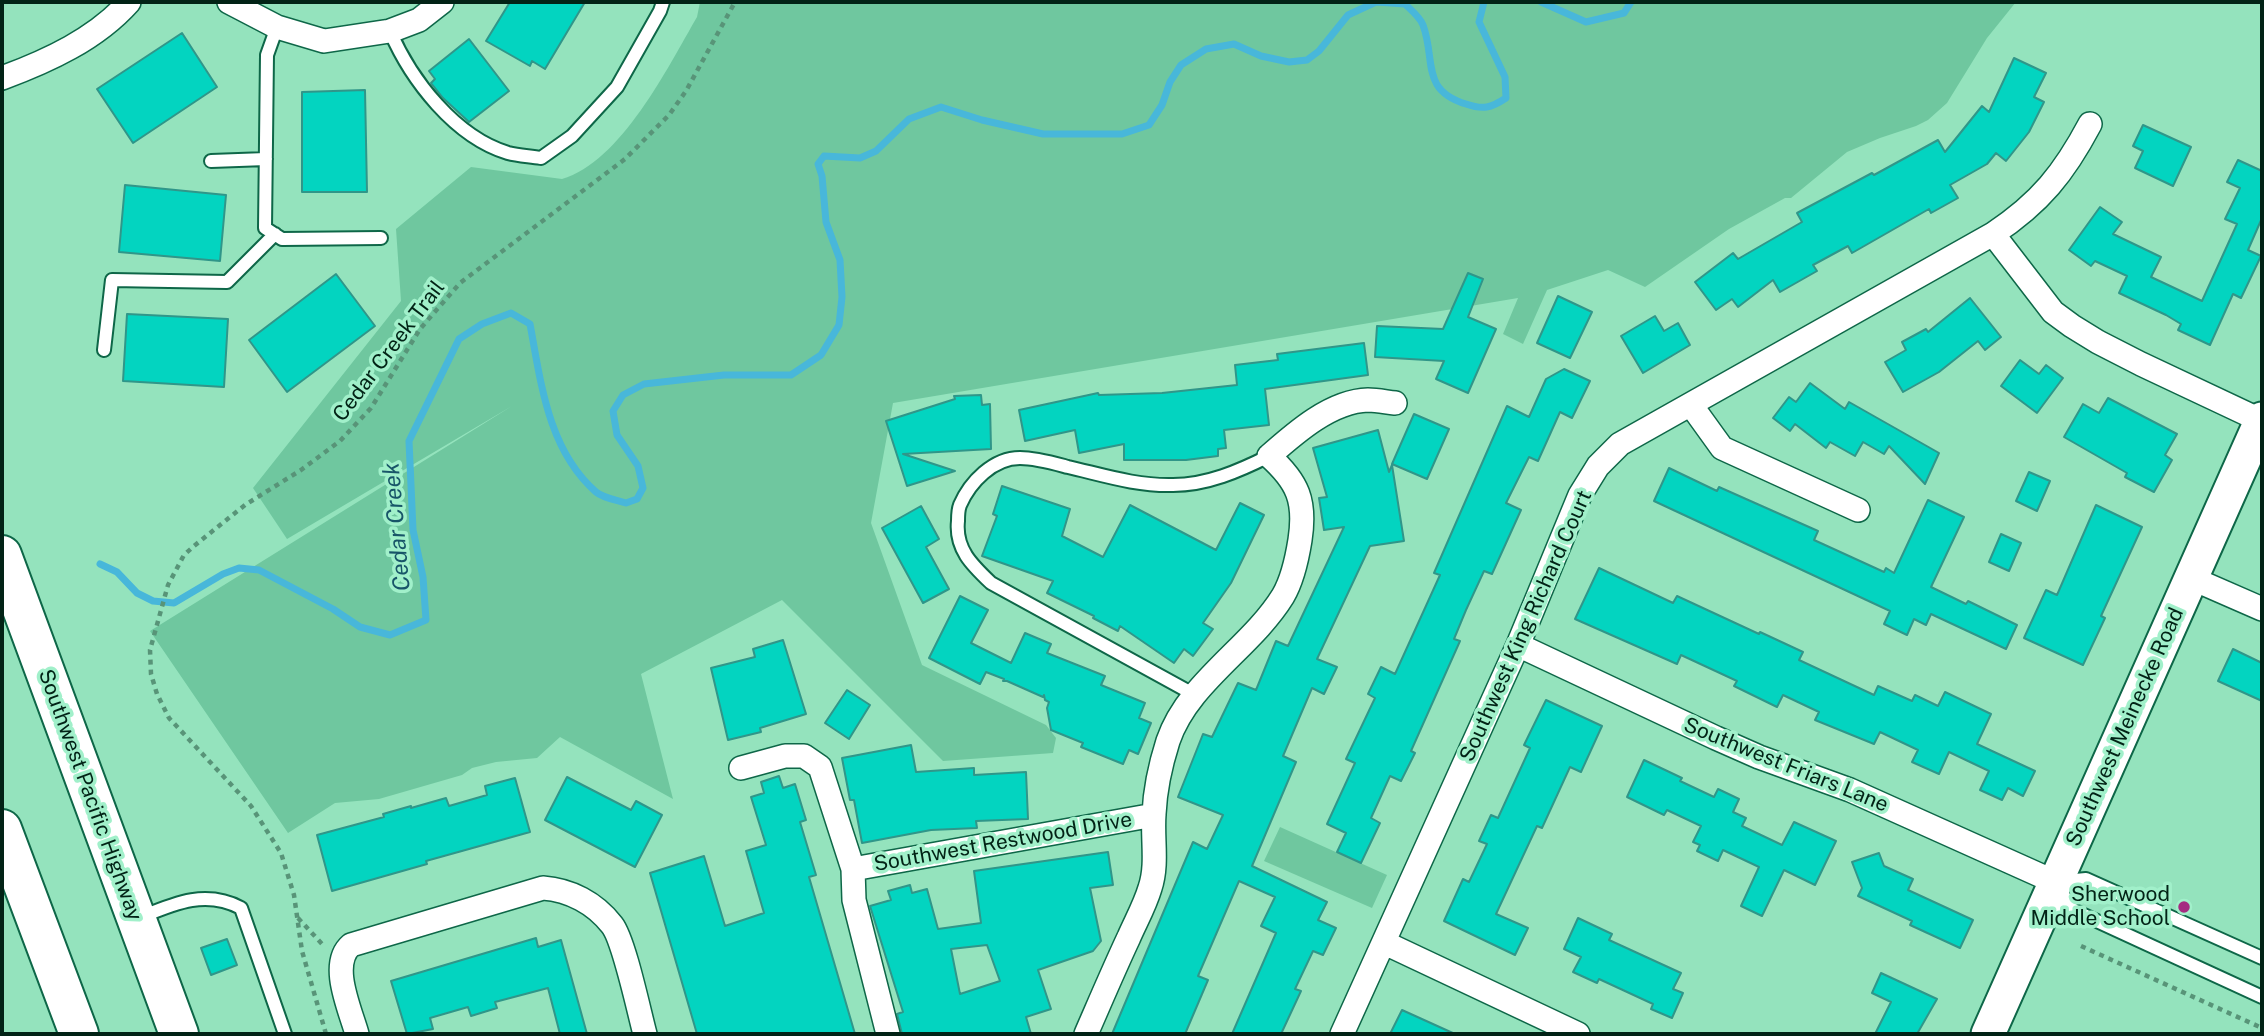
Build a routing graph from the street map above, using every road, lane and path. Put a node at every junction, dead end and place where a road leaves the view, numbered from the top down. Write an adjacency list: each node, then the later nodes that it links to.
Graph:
1 (130, 2): 8 (street)
2 (229, 2): 6 (street)
3 (442, 2): 7 (street)
4 (663, 2): 7 (lane)
5 (735, 2): 31 (path, Cedar Creek Trail)
6 (277, 27): 7 (street); 10 (lane)
7 (390, 31)
8 (2, 78)
9 (2090, 124): 13 (street, Southwest King Richard Court)
10 (266, 159): 11 (lane); 12 (lane)
11 (211, 161)
12 (275, 234): 14 (lane); 15 (lane)
13 (1993, 234): 17 (street, Southwest King Richard Court); 18 (street)
14 (381, 239)
15 (104, 350)
16 (1395, 403): 19 (street)
17 (1690, 405): 20 (street); 24 (street, Southwest King Richard Court)
18 (2262, 420): 22 (main road, Southwest Meinecke Road)
19 (1269, 456): 25 (street); 25 (lane)
20 (1858, 510)
21 (2, 555): 32 (highway, Southwest Pacific Highway)
22 (2191, 578): 23 (street); 30 (main road, Southwest Meinecke Road)
23 (2262, 610)
24 (1518, 645): 30 (street, Southwest Friars Lane); 33 (street, Southwest King Richard Court)
25 (1195, 695): 27 (street)
26 (741, 768): 29 (street)
27 (1154, 815): 29 (street, Southwest Restwood Drive); 48 (street)
28 (2, 829): 37 (highway)
29 (853, 869): 47 (street)
30 (2055, 882): 36 (lane); 38 (lane); 51 (main road, Southwest Meinecke Road)
31 (297, 918): 35 (path); 44 (path, Cedar Creek Trail)
32 (136, 920): 42 (highway, Southwest Pacific Highway); 43 (lane)
33 (1385, 943): 49 (street, Southwest King Richard Court); 50 (street)
34 (2081, 946): 39 (path)
35 (342, 957): 45 (street); 46 (street)
36 (2262, 958)
37 (57, 974): 40 (highway); 41 (highway)
38 (2262, 997)
39 (2262, 1028)
40 (58, 1034)
41 (79, 1034)
42 (179, 1034)
43 (285, 1034)
44 (326, 1034)
45 (356, 1034)
46 (645, 1034)
47 (888, 1034)
48 (1086, 1034)
49 (1342, 1034)
50 (1578, 1034)
51 (1987, 1034)

